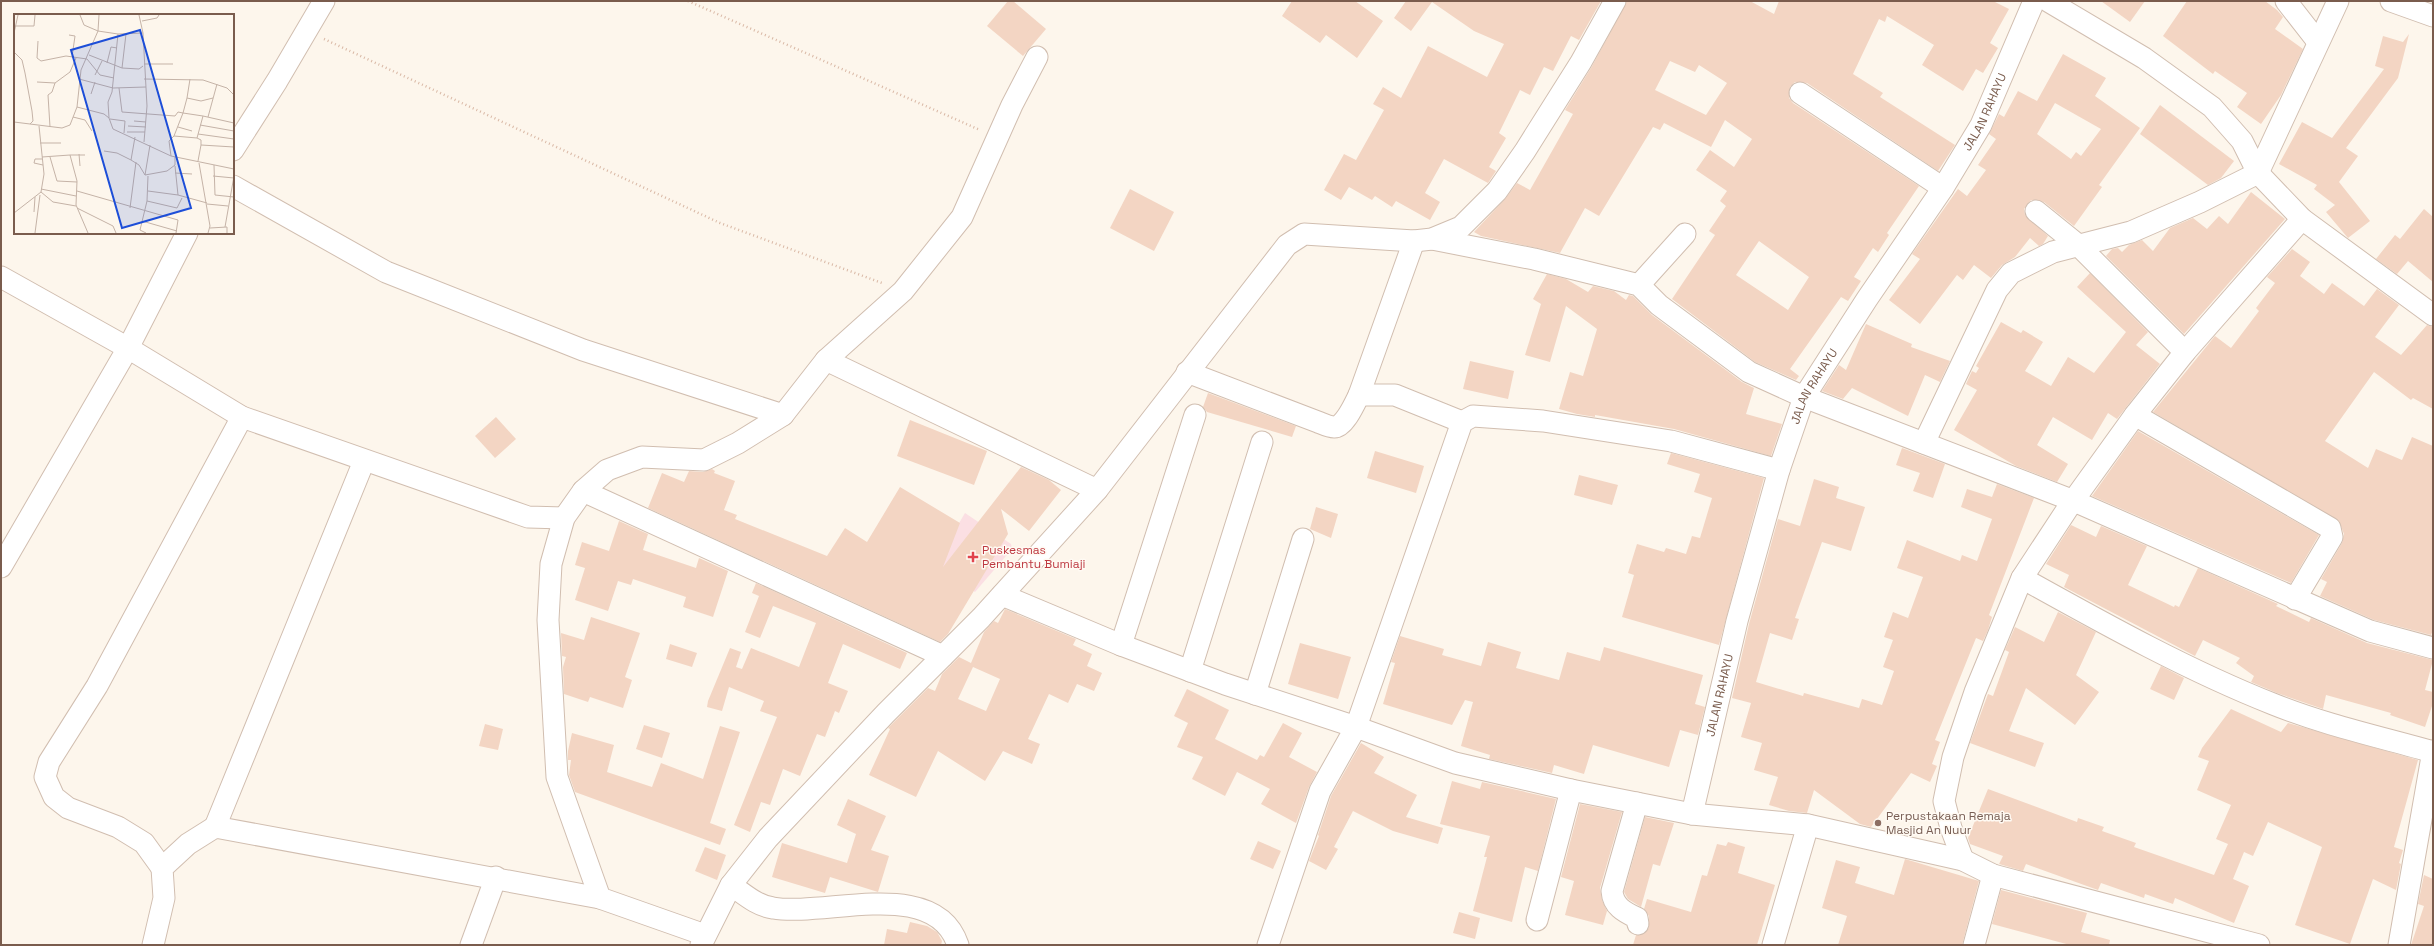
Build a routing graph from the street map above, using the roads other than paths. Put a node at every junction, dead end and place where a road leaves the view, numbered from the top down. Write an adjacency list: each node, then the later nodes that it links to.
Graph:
1 (324, 1): 12 (street)
2 (1615, 1): 20 (street)
3 (2034, 1): 15 (street, JALAN RAHAYU)
4 (2048, 1): 13 (street)
5 (2286, 1): 9 (street)
6 (2338, 1): 9 (street)
7 (2391, 1): 8 (street)
8 (2433, 16)
9 (2318, 42): 13 (street)
10 (1037, 57): 27 (street)
11 (1800, 93): 15 (street)
12 (234, 148)
13 (2258, 173): 17 (street); 21 (street)
14 (234, 187): 32 (street)
15 (1943, 188): 30 (street, JALAN RAHAYU)
16 (2036, 211): 21 (street)
17 (2302, 219): 24 (street); 26 (street)
18 (186, 234): 25 (street)
19 (1685, 234): 23 (street)
20 (1423, 240): 23 (street); 28 (street); 29 (street)
21 (2078, 245): 26 (street); 37 (street)
22 (4, 285): 25 (street)
23 (1638, 285): 30 (street)
24 (2433, 315)
25 (128, 348): 34 (street); 45 (street)
26 (2185, 352): 33 (street)
27 (826, 360): 32 (street); 40 (street)
28 (1186, 372): 29 (street); 40 (street)
29 (1359, 395): 35 (street)
30 (1804, 396): 37 (street); 39 (street, JALAN RAHAYU)
31 (1195, 414): 49 (street)
32 (783, 415): 41 (street)
33 (2135, 415): 42 (street); 48 (street)
34 (242, 417): 38 (street); 62 (street)
35 (1462, 422): 39 (street); 54 (street)
36 (1262, 442): 52 (street)
37 (1924, 443): 42 (street)
38 (364, 461): 43 (street); 60 (street)
39 (1779, 470): 58 (street, JALAN RAHAYU)
40 (1097, 490): 47 (street)
41 (583, 491): 43 (street); 51 (street)
42 (2074, 501): 46 (street); 48 (street)
43 (564, 518): 66 (street)
44 (1303, 539): 53 (street)
45 (1, 567)
46 (2022, 578): 55 (street); 61 (street)
47 (1002, 595): 49 (street); 51 (street)
48 (2295, 599): 50 (street)
49 (1121, 645): 52 (street)
50 (2433, 648)
51 (943, 656): 65 (street)
52 (1190, 671): 53 (street)
53 (1255, 694): 54 (street)
54 (1356, 727): 56 (street); 73 (street)
55 (2433, 751): 77 (street)
56 (1571, 790): 57 (street); 67 (street)
57 (1637, 803): 58 (street); 68 (street)
58 (1692, 814): 59 (street)
59 (1808, 825): 61 (street); 74 (street)
60 (215, 827): 62 (street); 64 (street)
61 (1963, 860): 63 (street)
62 (162, 868): 70 (street)
63 (1993, 875): 75 (street); 76 (street)
64 (496, 877): 66 (street); 71 (street)
65 (731, 885): 69 (street); 72 (street)
66 (600, 898): 69 (street)
67 (1537, 920)
68 (1638, 924)
69 (703, 940)
70 (153, 945)
71 (471, 945)
72 (958, 945)
73 (1268, 945)
74 (1773, 945)
75 (1974, 945)
76 (2259, 945)
77 (2399, 945)

